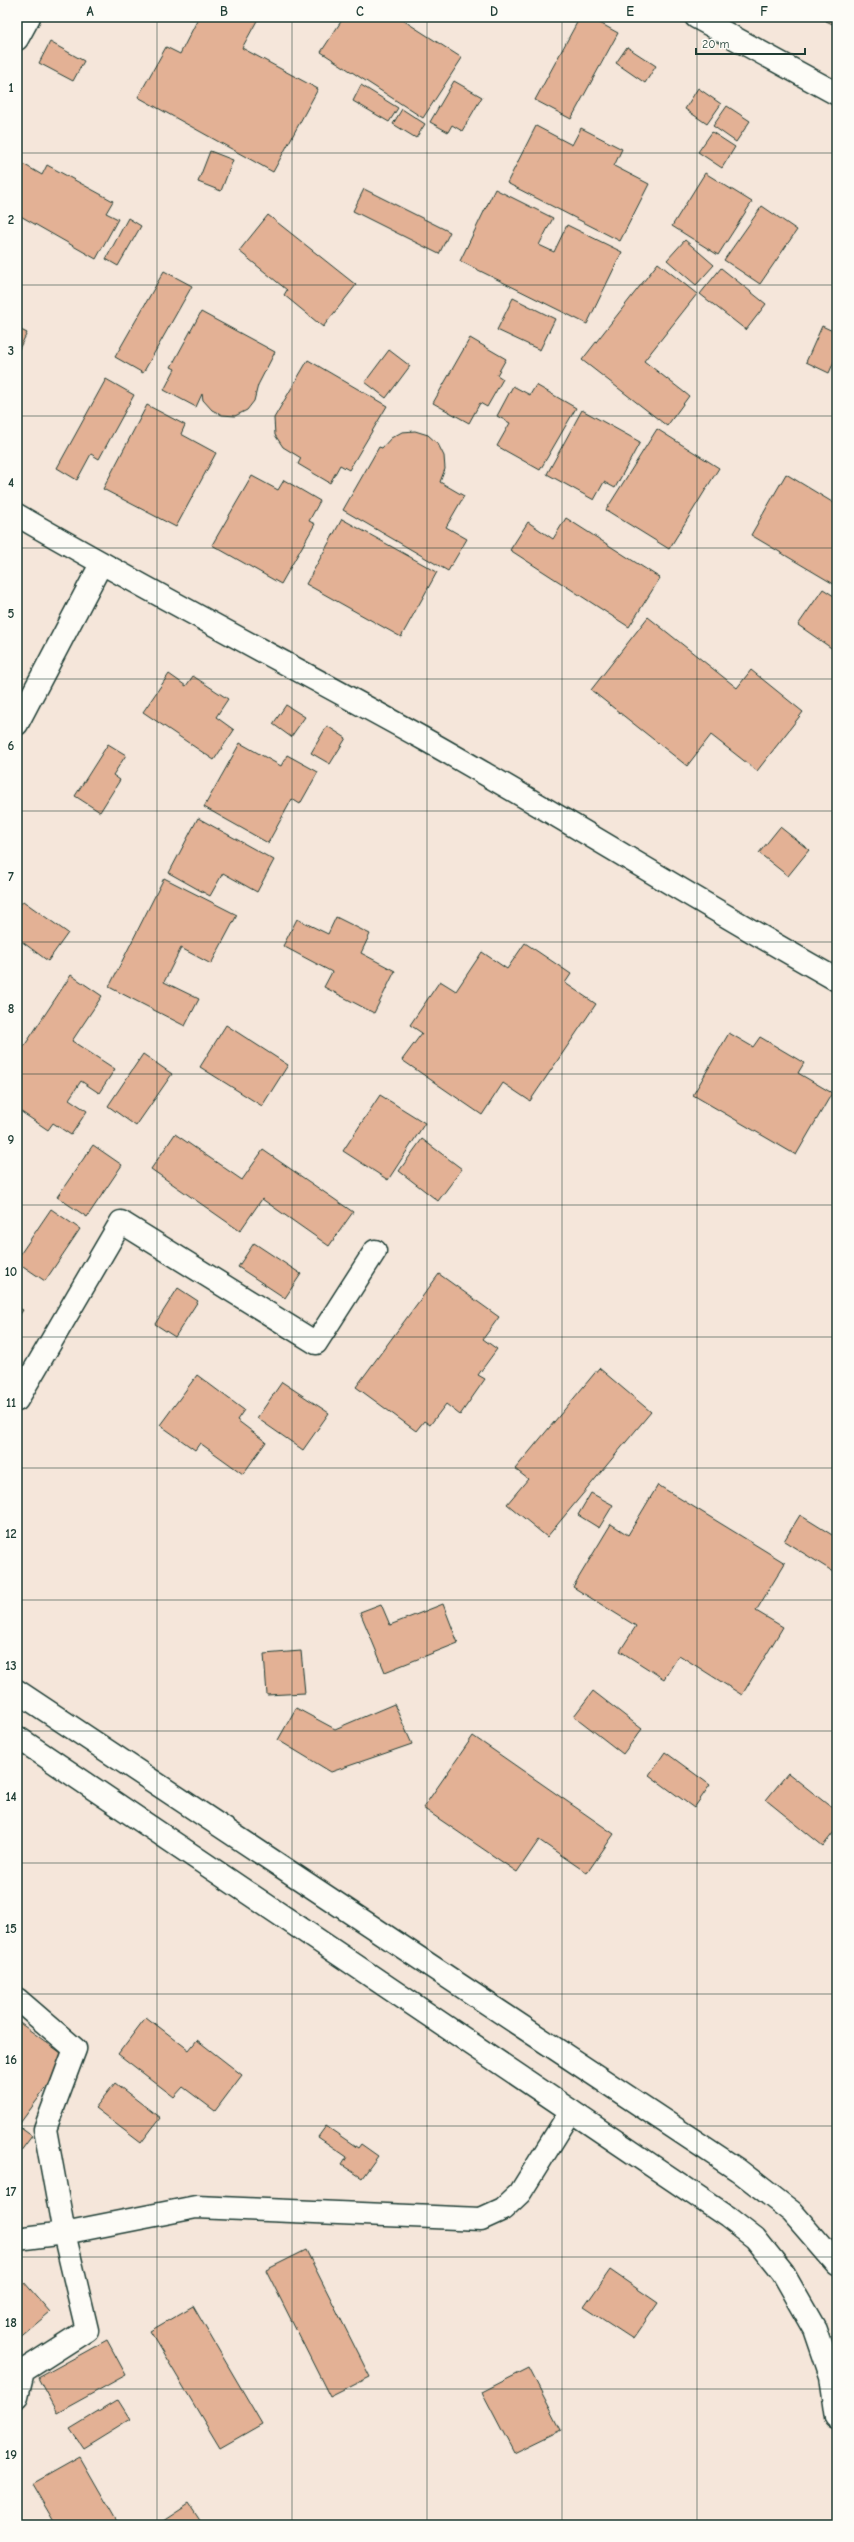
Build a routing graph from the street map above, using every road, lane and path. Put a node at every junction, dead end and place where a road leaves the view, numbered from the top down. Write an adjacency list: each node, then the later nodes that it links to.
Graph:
1 (29, 17): 3 (street)
2 (696, 17): 4 (street)
3 (17, 39)
4 (837, 94)
5 (17, 515): 6 (street)
6 (101, 564): 7 (street); 8 (street)
7 (17, 724)
8 (837, 980)
9 (375, 1251): 10 (street)
10 (17, 1400)
11 (17, 1691): 17 (street)
12 (17, 1737): 14 (street)
13 (17, 1999): 15 (street)
14 (571, 2111): 15 (street); 19 (street)
15 (64, 2233): 16 (street); 18 (street)
16 (17, 2239)
17 (837, 2264)
18 (17, 2396)
19 (837, 2418)

